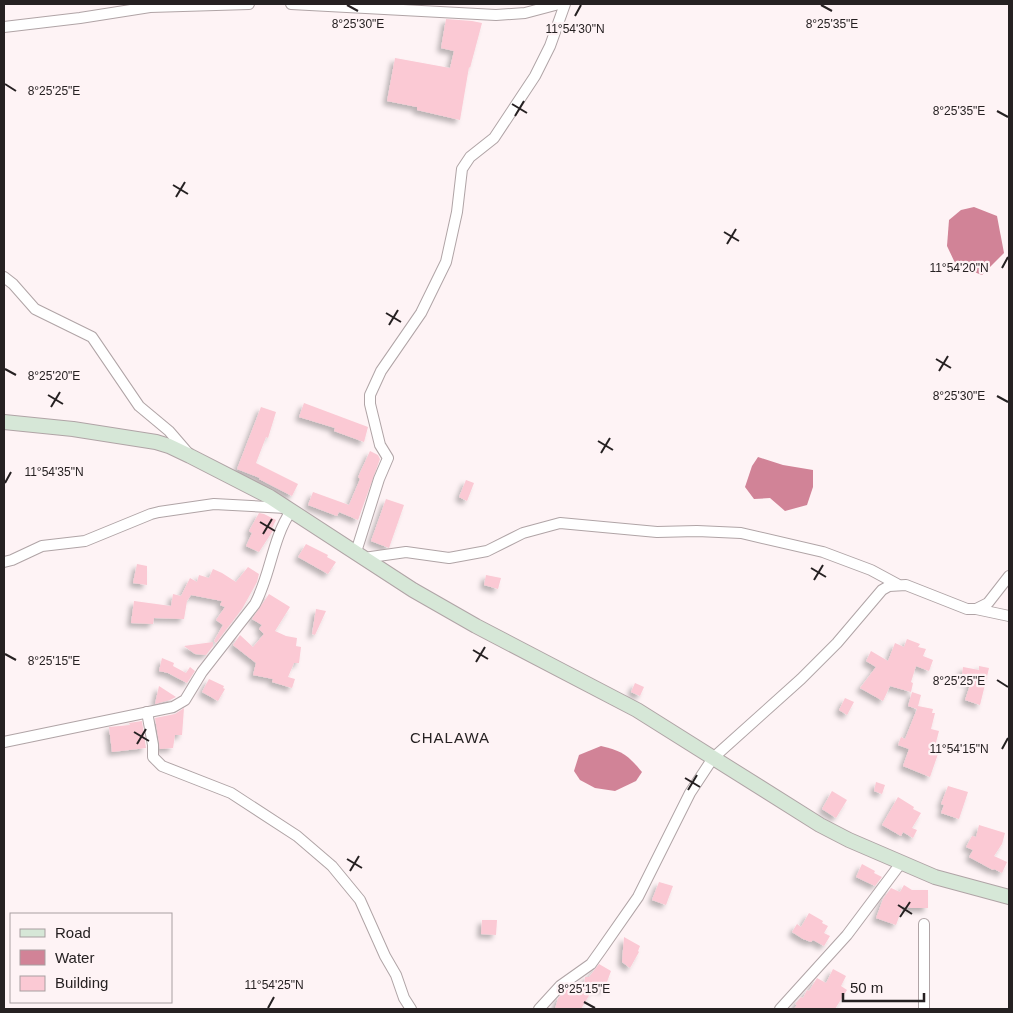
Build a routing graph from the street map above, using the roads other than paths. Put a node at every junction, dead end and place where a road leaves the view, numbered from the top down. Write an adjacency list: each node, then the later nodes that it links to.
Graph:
1 (249, 4): 5 (street)
2 (291, 4): 3 (street)
3 (559, 4)
4 (566, 4): 10 (street)
5 (4, 27)
6 (4, 277): 8 (street)
7 (4, 422): 8 (street)
8 (190, 456): 9 (street)
9 (288, 509): 10 (street); 11 (street); 16 (street)
10 (360, 555): 13 (street); 18 (street)
11 (4, 562)
12 (1009, 576): 14 (street)
13 (897, 584): 14 (street); 18 (street)
14 (976, 608): 15 (street)
15 (1009, 616)
16 (147, 712): 17 (street); 22 (street)
17 (4, 742)
18 (714, 758): 19 (street); 23 (street)
19 (902, 863): 20 (street); 24 (street)
20 (1009, 897)
21 (924, 924): 25 (street)
22 (411, 1009)
23 (539, 1009)
24 (780, 1009)
25 (924, 1009)

